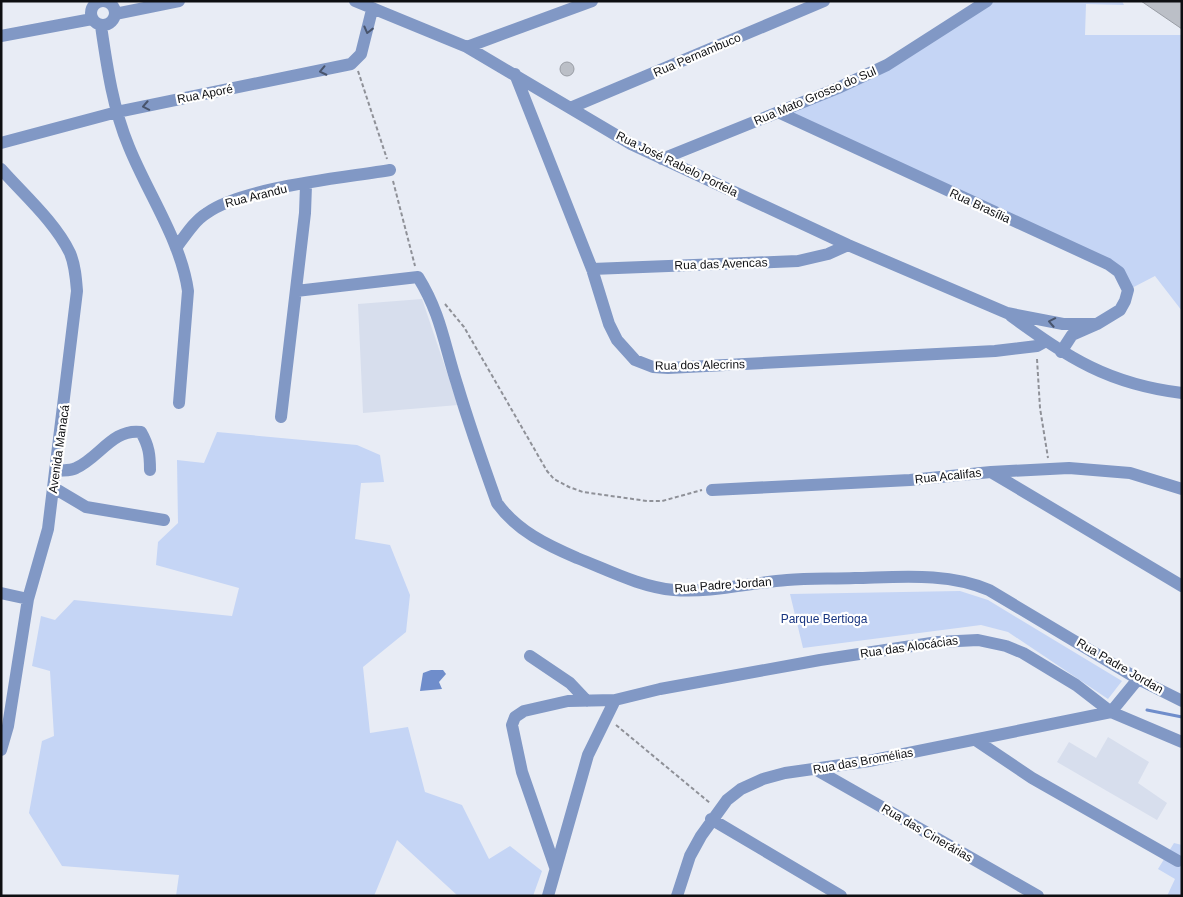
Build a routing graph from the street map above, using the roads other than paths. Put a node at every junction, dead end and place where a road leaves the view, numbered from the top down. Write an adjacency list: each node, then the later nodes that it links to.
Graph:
1 (179, 1): 6 (street)
2 (592, 1): 9 (street)
3 (824, 1): 11 (street, Rua Pernambuco)
4 (987, 1): 13 (street, Rua Mato Grosso do Sul)
5 (363, 4): 9 (street, Rua José Rabelo Portela); 12 (street, Rua Aporé, one-way to 12)
6 (115, 14): 7 (street); 7 (street)
7 (96, 22): 8 (street); 12 (street)
8 (1, 36)
9 (467, 47): 10 (street, Rua José Rabelo Portela)
10 (515, 74): 11 (street, Rua José Rabelo Portela); 21 (street, Rua dos Alecrins)
11 (570, 108): 15 (street, Rua José Rabelo Portela)
12 (116, 112): 14 (street, Rua Aporé); 20 (street)
13 (778, 112): 15 (street, Rua Mato Grosso do Sul); 24 (street, Rua Brasília)
14 (1, 143)
15 (662, 159): 19 (street, Rua José Rabelo Portela)
16 (1, 169): 31 (street, Avenida Manacá)
17 (390, 170): 18 (street, Rua Arandu)
18 (306, 185): 20 (street, Rua Arandu); 22 (street)
19 (848, 245): 21 (street, Rua das Avencas); 23 (street, Rua José Rabelo Portela)
20 (176, 248): 28 (street)
21 (592, 269): 25 (street, Rua dos Alecrins)
22 (296, 292): 29 (street); 41 (street, Rua Padre Jordan)
23 (1007, 313): 24 (street, one-way to 23); 25 (street)
24 (1097, 324): 26 (street, Rua Brasília)
25 (1041, 344): 26 (street)
26 (1061, 352): 27 (street)
27 (1182, 393)
28 (179, 402)
29 (281, 416)
30 (150, 470): 31 (street)
31 (56, 471): 33 (street, Avenida Manacá)
32 (991, 472): 34 (street, Rua Acalifas); 35 (street, Rua Acalifas); 37 (street)
33 (54, 488): 36 (street); 39 (street, Avenida Manacá)
34 (1182, 489)
35 (712, 490)
36 (164, 520)
37 (1182, 586)
38 (1, 593): 39 (street)
39 (28, 599): 48 (street, Avenida Manacá)
40 (530, 656): 42 (street)
41 (1138, 679): 44 (street, Rua Padre Jordan); 45 (street)
42 (587, 700): 43 (street); 52 (street)
43 (615, 700): 45 (street, Rua das Alocácias); 52 (street)
44 (1182, 701)
45 (1111, 712): 46 (street, Rua das Bromélias); 47 (street, Rua das Alocácias)
46 (977, 741): 49 (street, Rua das Bromélias); 51 (street)
47 (1182, 742)
48 (1, 750)
49 (815, 769): 50 (street, Rua das Bromélias); 56 (street, Rua das Cinerárias)
50 (715, 815): 54 (street, Rua das Bromélias); 55 (street)
51 (1178, 861)
52 (555, 867): 53 (street)
53 (548, 896)
54 (677, 896)
55 (841, 896)
56 (1038, 896)

